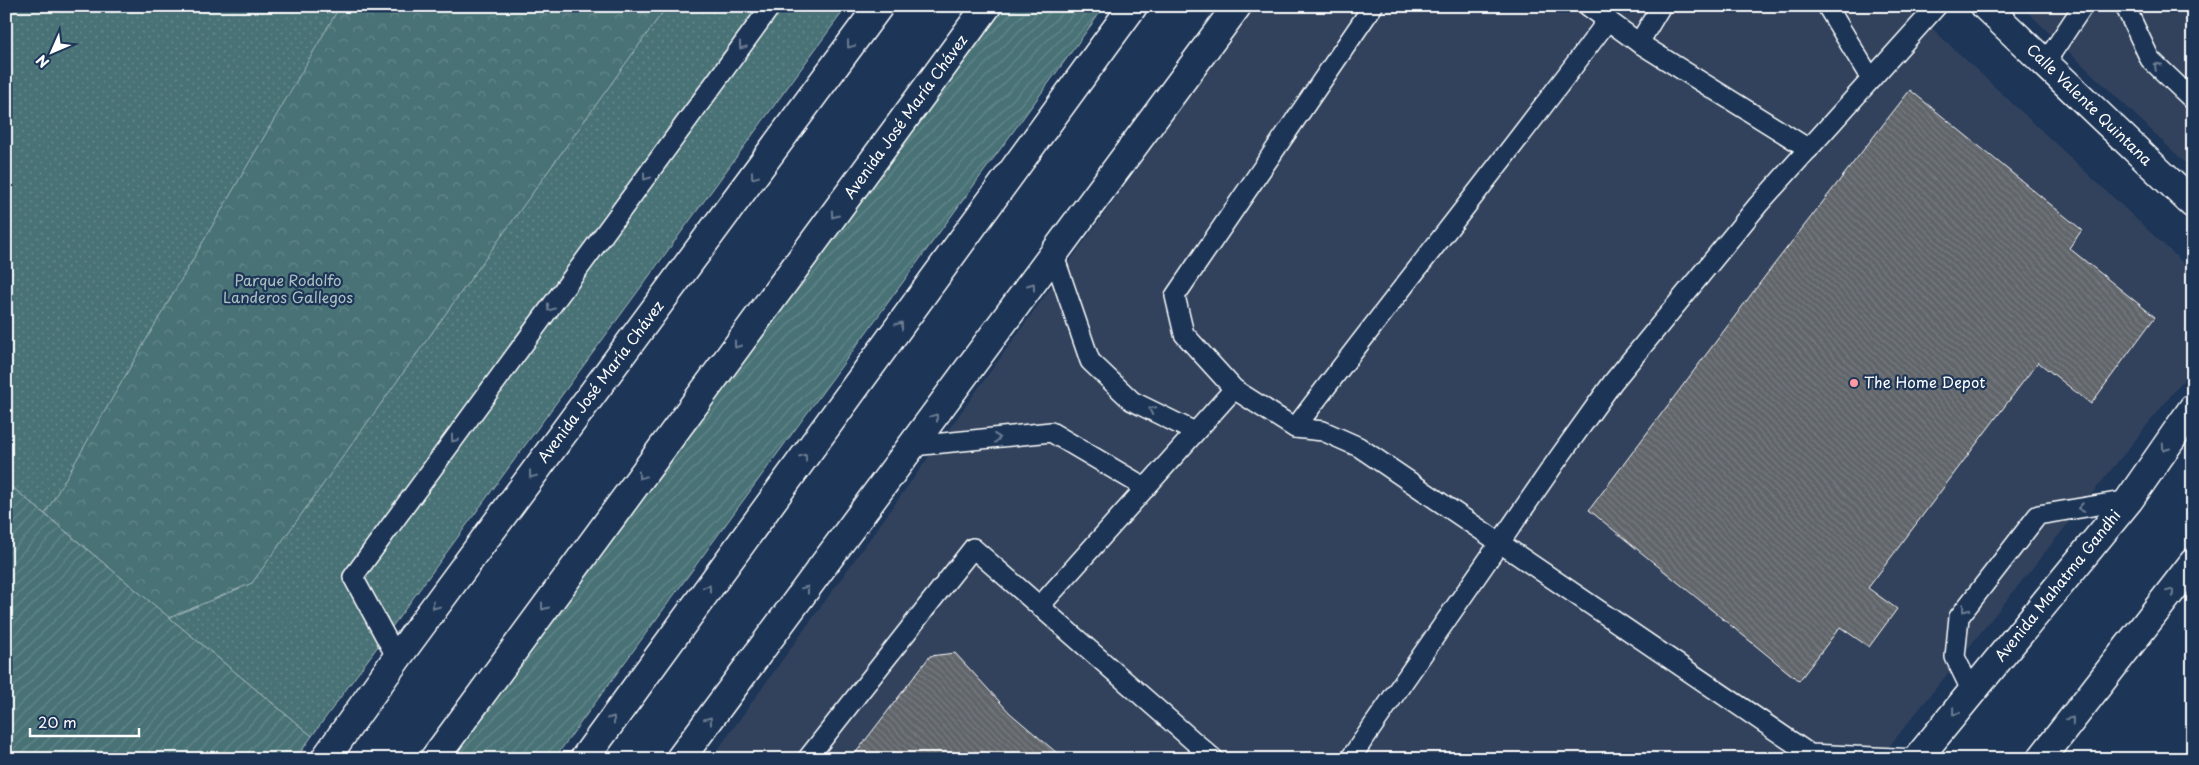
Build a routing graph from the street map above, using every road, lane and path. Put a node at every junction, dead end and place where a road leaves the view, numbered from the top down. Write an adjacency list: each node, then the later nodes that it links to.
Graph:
1 (771, 6): 32 (lane, one-way to 32)
2 (879, 6): 32 (main road, Avenida José María Chávez, one-way to 32)
3 (987, 6): 36 (main road, Avenida José María Chávez, one-way to 36)
4 (1134, 6): 37 (main road, one-way to 4)
5 (1238, 6): 21 (main road)
6 (1374, 6): 22 (lane)
7 (1588, 6): 14 (lane)
8 (1661, 6): 15 (lane)
9 (1827, 6): 17 (lane)
10 (1937, 6): 17 (lane)
11 (1985, 6): 16 (main road, Calle Valente Quintana)
12 (2083, 6): 16 (lane)
13 (2125, 6): 18 (lane, one-way to 13)
14 (1608, 20): 15 (lane); 24 (lane)
15 (1640, 43): 19 (lane)
16 (2045, 63): 20 (main road, Calle Valente Quintana)
17 (1871, 80): 19 (lane)
18 (2193, 100)
19 (1809, 149): 29 (lane)
20 (2193, 204)
21 (1054, 256): 25 (lane, one-way to 21); 26 (main road, one-way to 21)
22 (1234, 389): 24 (lane); 25 (lane)
23 (2193, 408): 28 (main road, Avenida Mahatma Gandhi, one-way to 28)
24 (1295, 428): 29 (lane)
25 (1195, 432): 27 (lane)
26 (913, 446): 27 (lane, one-way to 27); 38 (main road, one-way to 26)
27 (1146, 488): 31 (lane)
28 (2129, 500): 33 (main road, Avenida Mahatma Gandhi); 33 (lane, one-way to 33)
29 (1500, 544): 34 (lane); 41 (lane)
30 (2193, 563): 43 (main road, one-way to 30)
31 (1040, 606): 39 (lane); 40 (lane)
32 (397, 658): 35 (main road, Avenida José María Chávez)
33 (1972, 692): 42 (main road, Avenida Mahatma Gandhi, one-way to 42)
34 (1802, 755): 42 (lane)
35 (326, 759)
36 (434, 759)
37 (584, 759)
38 (680, 759)
39 (807, 759)
40 (1214, 759)
41 (1350, 759)
42 (1917, 759)
43 (2041, 759)

